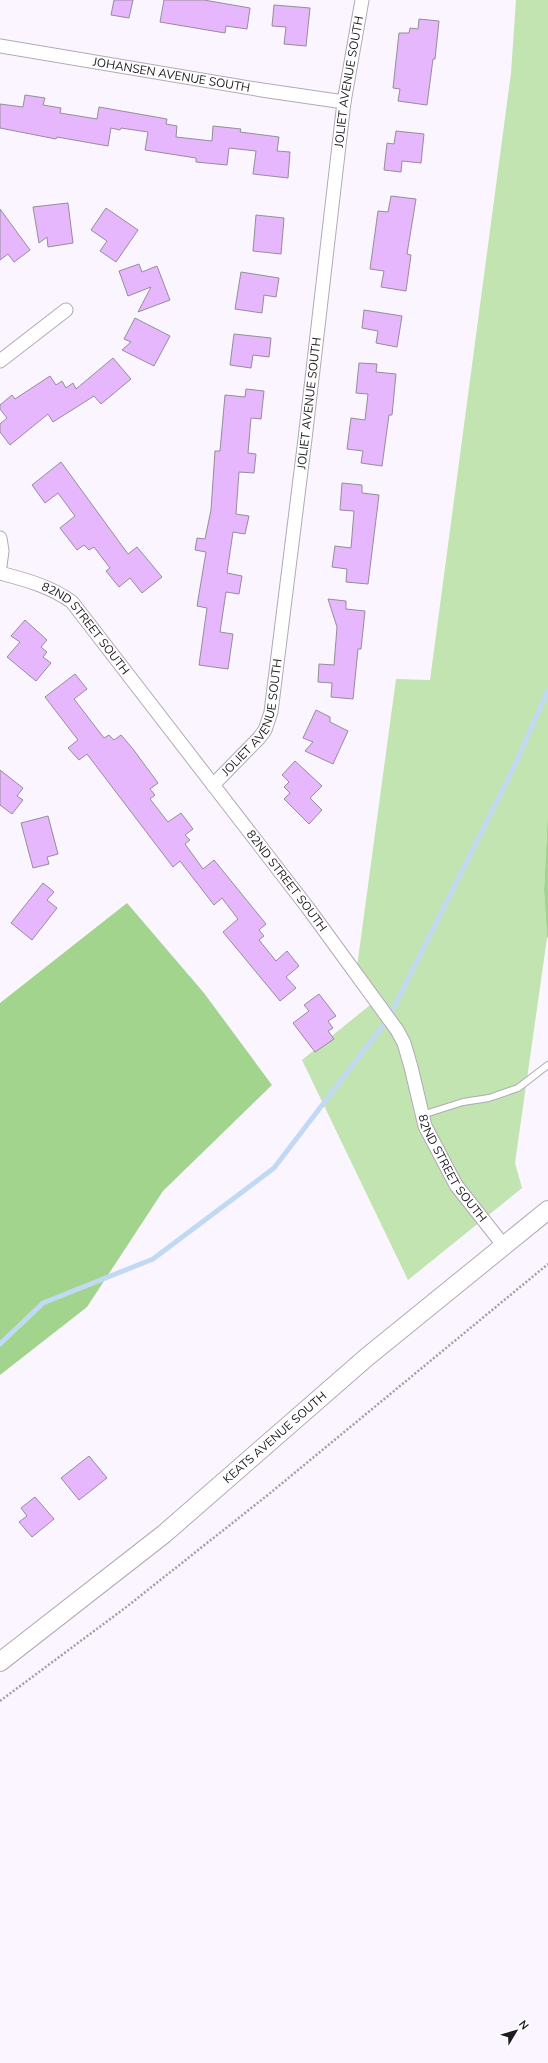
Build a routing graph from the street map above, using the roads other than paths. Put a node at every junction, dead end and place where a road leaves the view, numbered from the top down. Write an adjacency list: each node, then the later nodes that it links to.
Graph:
1 (362, 0): 3 (street, JOLIET AVENUE SOUTH)
2 (0, 46): 3 (street, JOHANSEN AVENUE SOUTH)
3 (344, 102): 9 (street, JOLIET AVENUE SOUTH)
4 (66, 310): 5 (street)
5 (0, 361)
6 (0, 538): 7 (street)
7 (0, 566)
8 (0, 573): 9 (street, 82ND STREET SOUTH)
9 (213, 785): 11 (street, 82ND STREET SOUTH)
10 (548, 1065): 11 (lane)
11 (422, 1115): 13 (street, 82ND STREET SOUTH)
12 (548, 1210): 13 (main road, KEATS AVENUE SOUTH)
13 (504, 1246): 14 (main road, KEATS AVENUE SOUTH)
14 (0, 1662)

